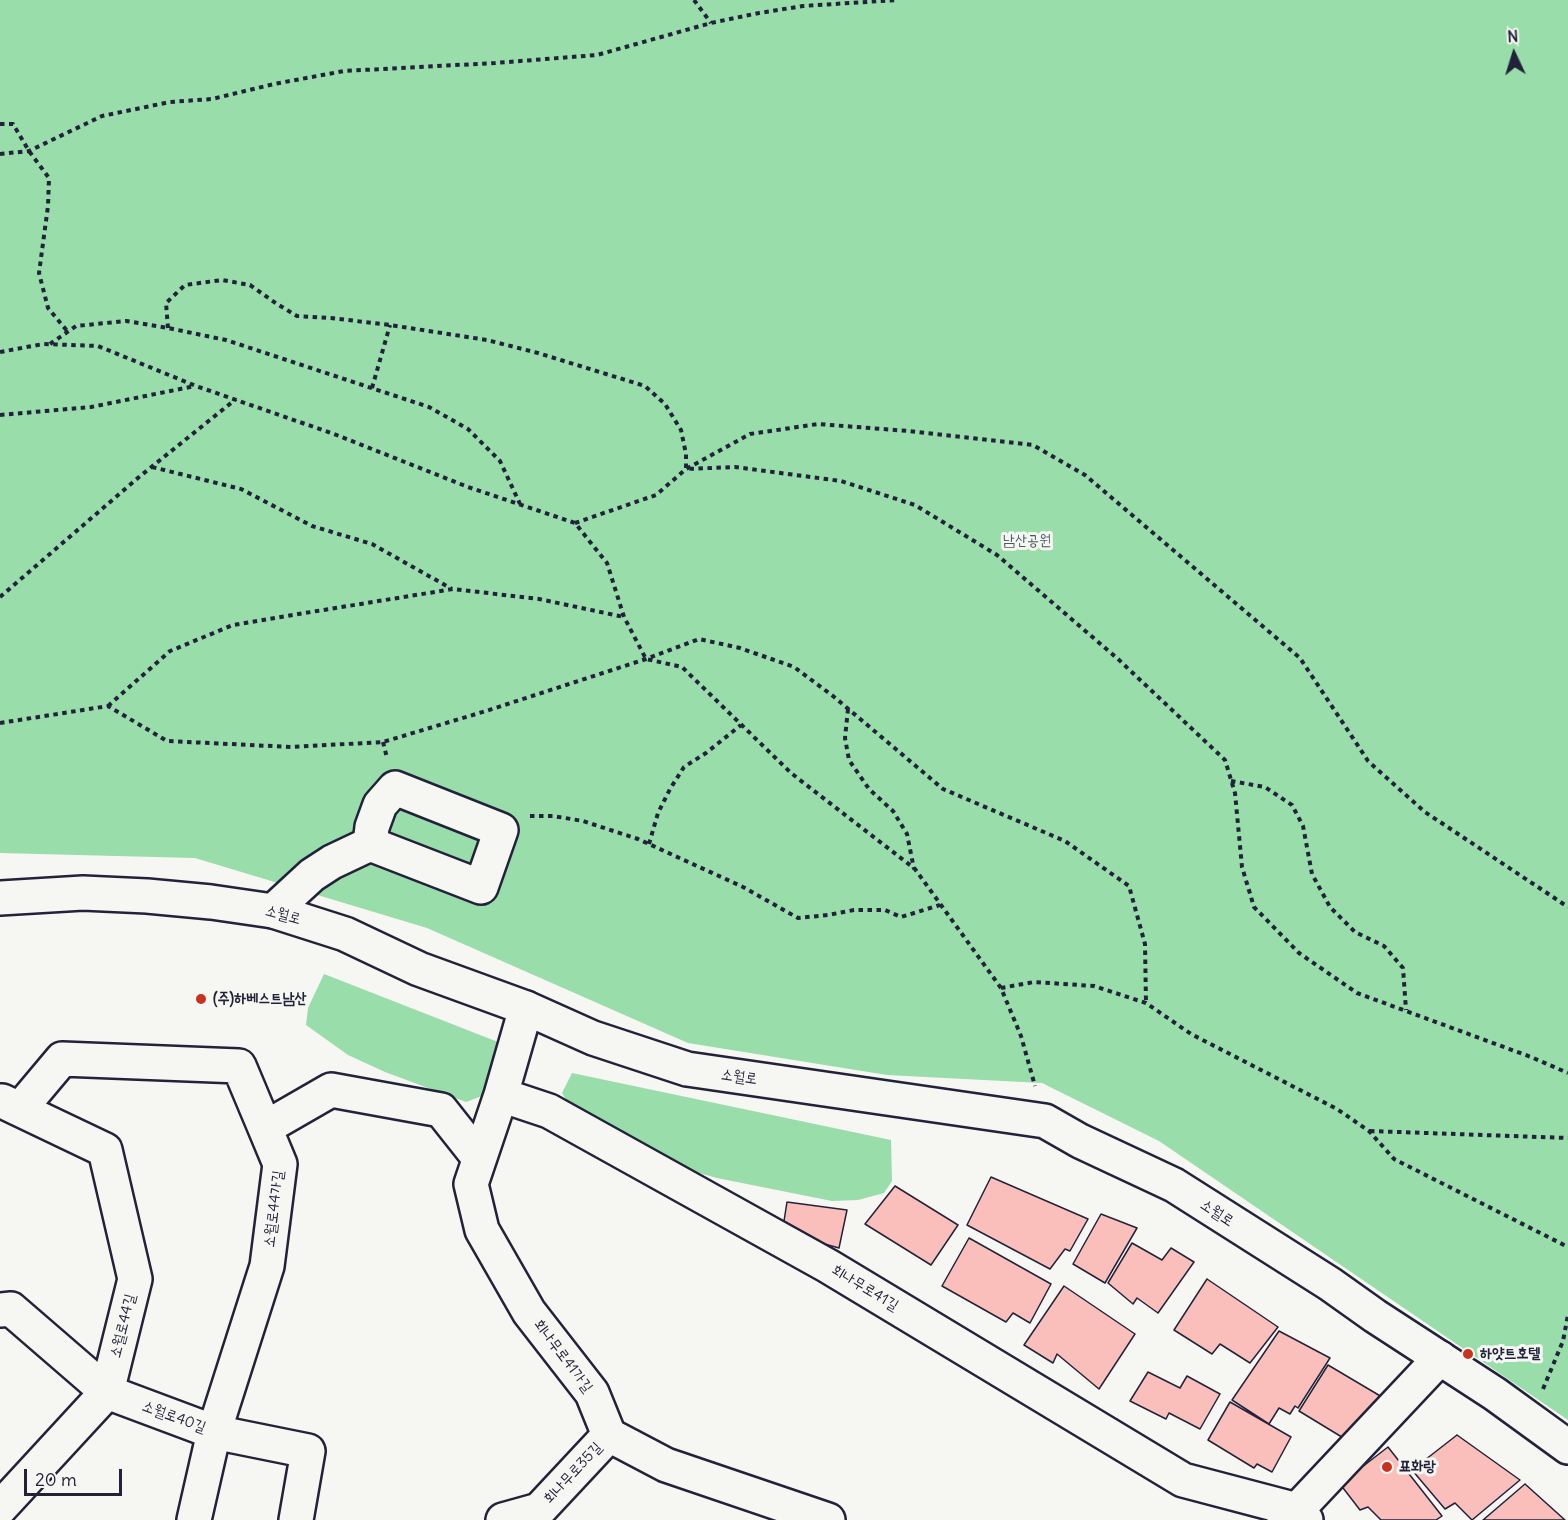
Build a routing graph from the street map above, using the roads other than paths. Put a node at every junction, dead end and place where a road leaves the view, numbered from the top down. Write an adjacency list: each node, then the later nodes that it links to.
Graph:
1 (370, 844): 1 (street); 3 (street)
2 (0, 898): 3 (street, 소월로)
3 (273, 911): 4 (street, 소월로)
4 (526, 1008): 5 (street); 10 (street, 소월로)
5 (501, 1095): 8 (street, 회나무로41가길); 16 (street, 회나무로41길)
6 (10, 1105): 7 (street, 소월로44가길); 11 (street, 소월로44길)
7 (266, 1128): 8 (street); 12 (street, 소월로44가길)
8 (479, 1158): 13 (street, 회나무로41가길)
9 (0, 1310): 11 (street, 소월로40길)
10 (1440, 1358): 14 (street, 소월로); 16 (street)
11 (107, 1392): 12 (street, 소월로40길); 15 (street, 소월로44길)
12 (214, 1432): 17 (street, 소월로44가길); 18 (street, 소월로40길)
13 (609, 1435): 19 (street, 회나무로35길); 20 (street)
14 (1568, 1447)
15 (0, 1508)
16 (1296, 1517)
17 (194, 1520)
18 (296, 1520)
19 (502, 1520)
20 (828, 1520)

